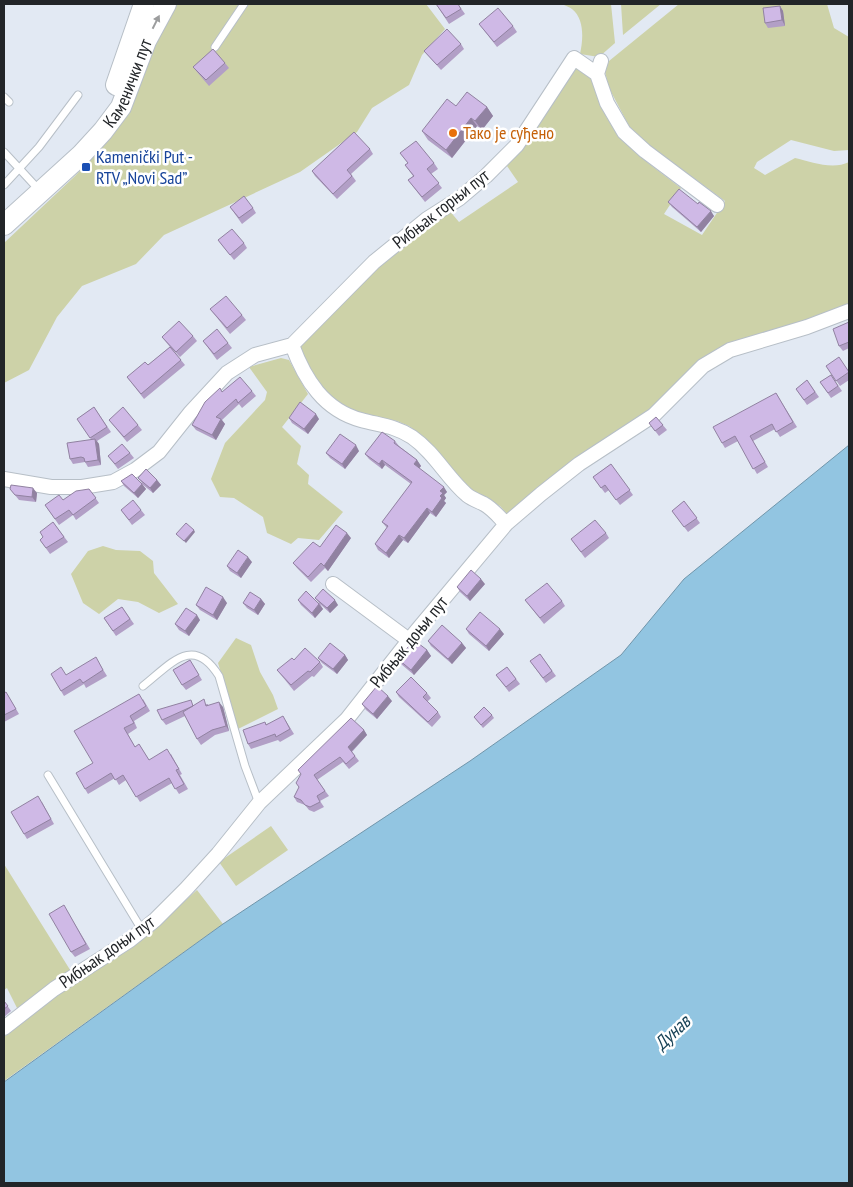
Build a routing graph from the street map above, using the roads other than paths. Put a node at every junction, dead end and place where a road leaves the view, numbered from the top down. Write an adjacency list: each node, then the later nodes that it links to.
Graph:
1 (144, 4): 7 (main road, Каменички пут)
2 (166, 4): 7 (main road, Каменички пут, one-way to 2)
3 (244, 4): 4 (lane)
4 (215, 47)
5 (78, 95): 8 (lane)
6 (4, 152): 8 (lane)
7 (81, 155): 10 (main road, Каменички пут)
8 (19, 169): 9 (lane); 10 (lane)
9 (4, 185)
10 (40, 192): 12 (main road, Каменички пут)
11 (717, 205): 14 (street, Рибњак горњи пут)
12 (4, 224)
13 (849, 311): 16 (street, Рибњак доњи пут)
14 (292, 345): 15 (street); 16 (street)
15 (4, 479)
16 (506, 524): 18 (street, Рибњак доњи пут)
17 (332, 584): 18 (street)
18 (410, 640): 21 (street, Рибњак доњи пут)
19 (144, 686): 21 (lane)
20 (48, 775): 22 (lane)
21 (259, 803): 22 (street, Рибњак доњи пут)
22 (142, 930): 23 (street, Рибњак доњи пут)
23 (4, 1028)

